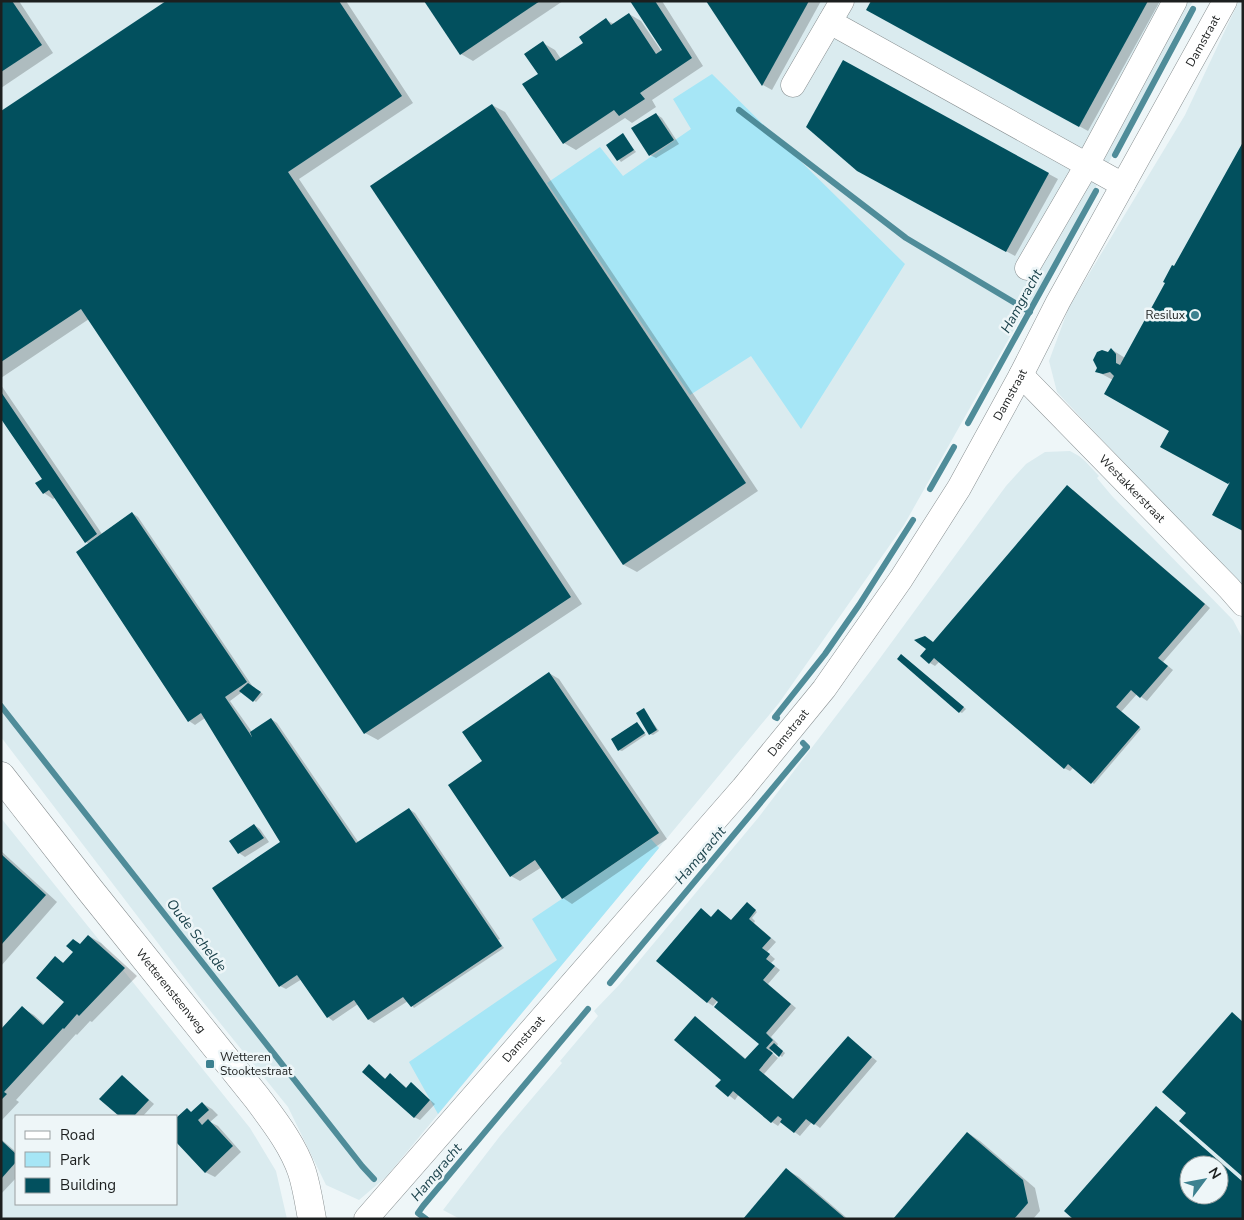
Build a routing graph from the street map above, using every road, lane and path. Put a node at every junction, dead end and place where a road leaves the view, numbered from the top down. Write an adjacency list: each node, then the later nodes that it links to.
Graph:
1 (842, 1): 4 (street)
2 (1175, 1): 6 (street)
3 (1224, 1): 7 (street, Damstraat)
4 (830, 22): 5 (street); 6 (street)
5 (793, 85)
6 (1087, 165): 7 (street); 8 (street)
7 (1123, 185): 9 (street, Damstraat)
8 (1027, 268)
9 (1021, 375): 10 (street, Westakkerstraat); 13 (street, Damstraat)
10 (1243, 604)
11 (1, 776): 12 (street, Wetterensteenweg)
12 (312, 1219)
13 (366, 1219)

